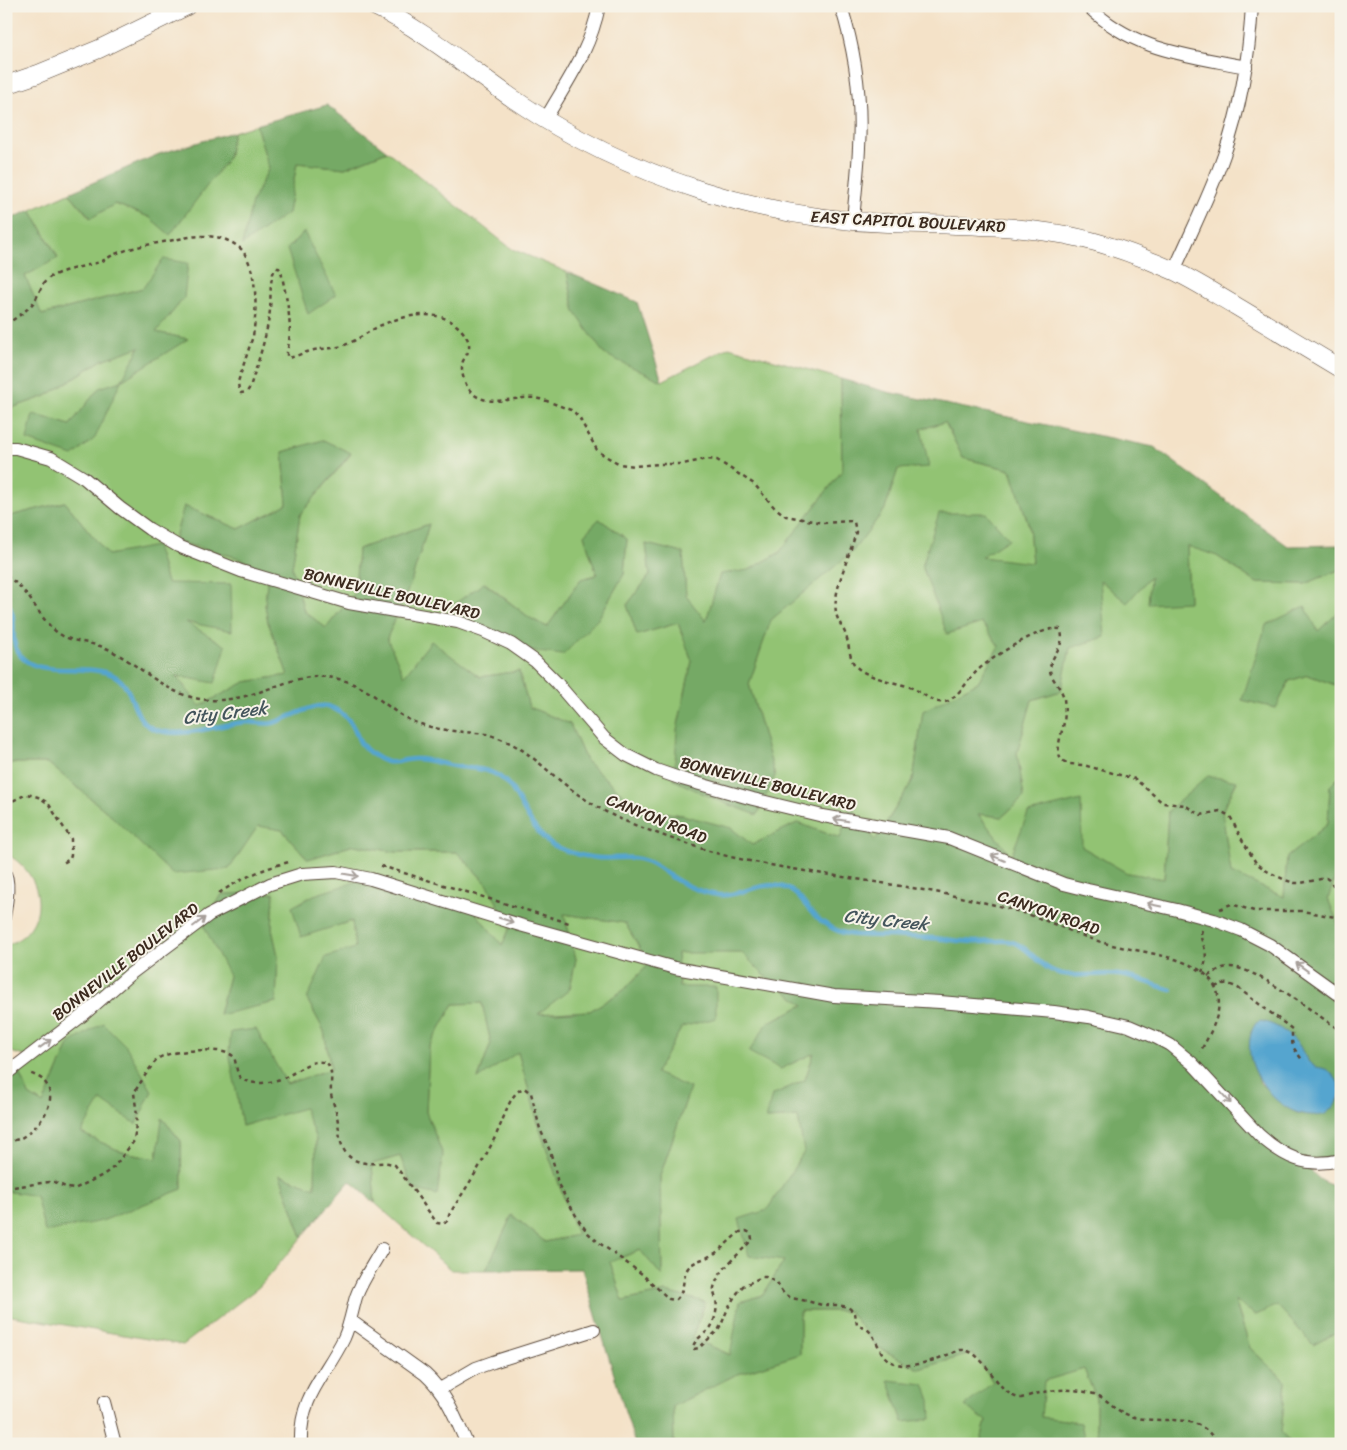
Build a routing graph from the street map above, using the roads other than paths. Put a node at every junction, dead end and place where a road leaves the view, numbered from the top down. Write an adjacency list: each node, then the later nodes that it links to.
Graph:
1 (187, 6): 8 (street)
2 (374, 6): 9 (street, EAST CAPITOL BOULEVARD)
3 (599, 6): 9 (street)
4 (841, 6): 10 (street)
5 (1088, 6): 7 (street)
6 (1252, 6): 7 (street)
7 (1246, 67): 11 (street)
8 (6, 85)
9 (545, 120): 10 (street, EAST CAPITOL BOULEVARD)
10 (853, 221): 11 (street, EAST CAPITOL BOULEVARD)
11 (1174, 270): 12 (street, EAST CAPITOL BOULEVARD)
12 (1341, 369)
13 (6, 448): 16 (street, BONNEVILLE BOULEVARD, one-way to 13)
14 (6, 870): 15 (lane)
15 (6, 923)
16 (1341, 996)
17 (6, 1074): 18 (street, BONNEVILLE BOULEVARD, one-way to 18)
18 (1341, 1160)
19 (382, 1249): 20 (street)
20 (351, 1320): 22 (street); 25 (street)
21 (594, 1330): 22 (street)
22 (440, 1389): 26 (street)
23 (104, 1402): 24 (street)
24 (115, 1444)
25 (302, 1444)
26 (467, 1444)

